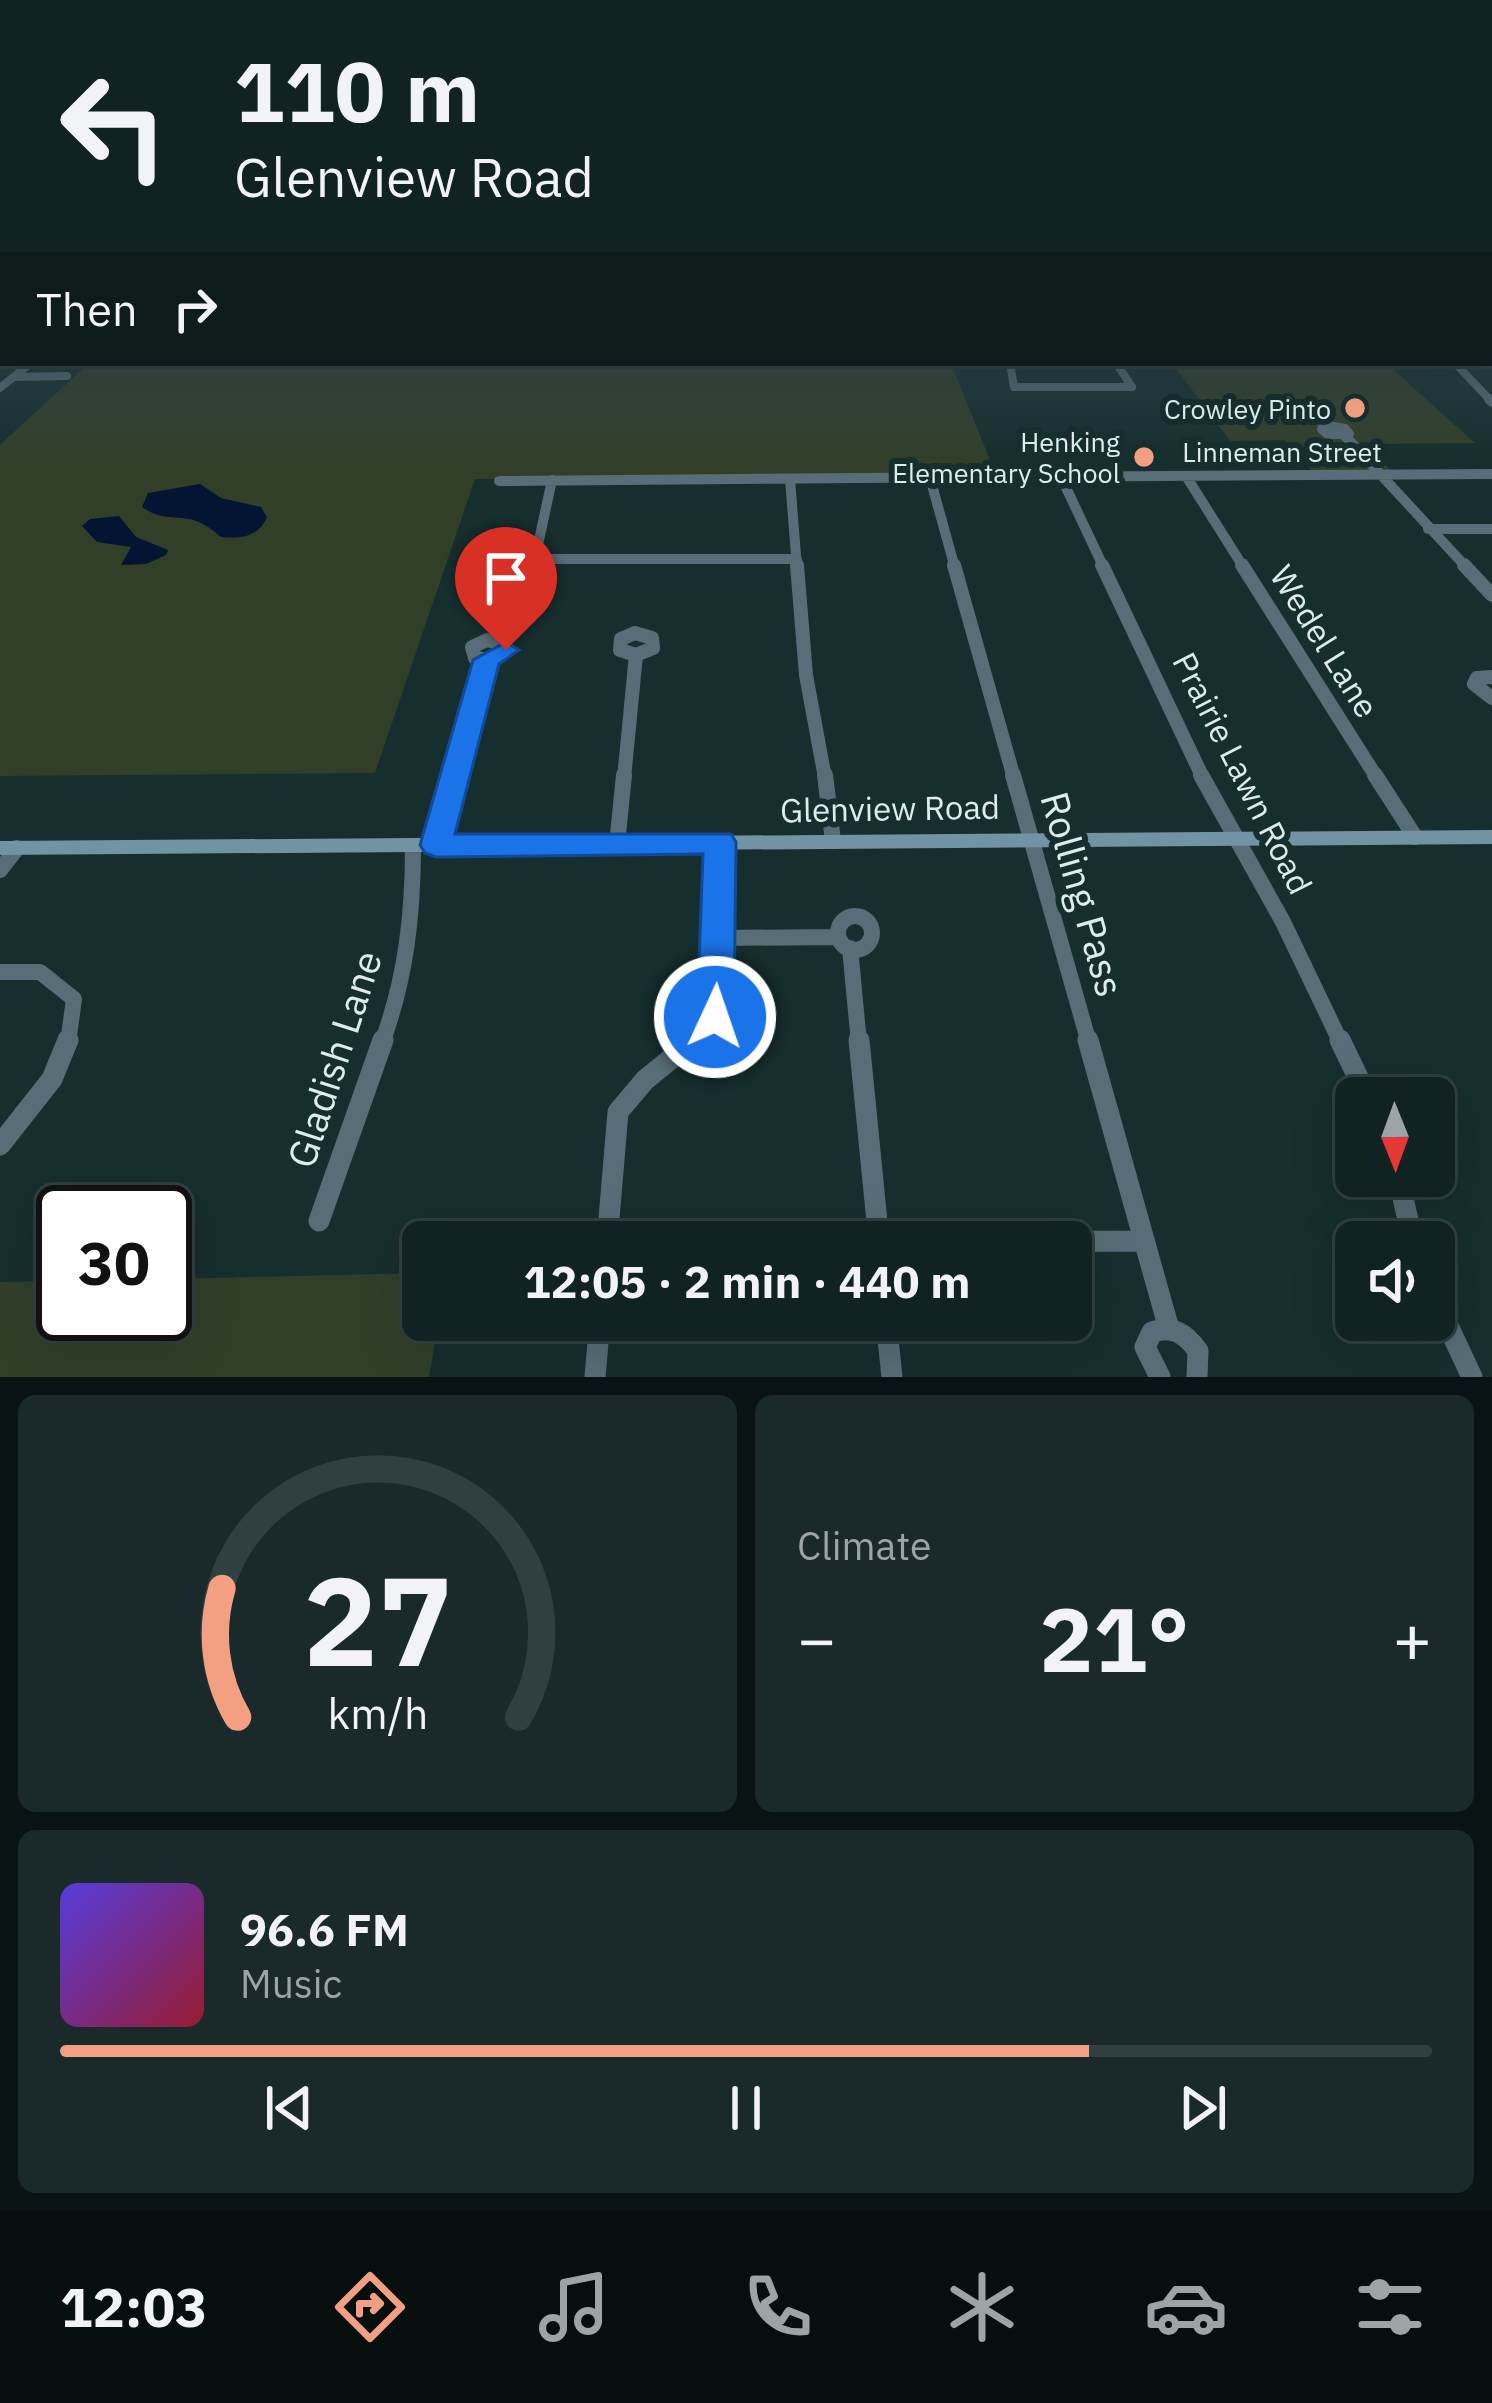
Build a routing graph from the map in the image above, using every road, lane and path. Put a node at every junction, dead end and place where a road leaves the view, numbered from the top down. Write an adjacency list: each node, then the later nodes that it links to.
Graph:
1 (28, 366): 6 (street)
2 (1011, 366): 3 (street)
3 (1118, 366)
4 (1457, 366): 8 (street)
5 (67, 376): 6 (street)
6 (14, 377): 7 (street)
7 (0, 388)
8 (1492, 403)
9 (1345, 436): 10 (street)
10 (1379, 474): 11 (street, Linneman Street); 12 (street, Linneman Street); 18 (street)
11 (1492, 474)
12 (1186, 476): 13 (street, Linneman Street); 26 (street, Wedel Lane)
13 (1060, 477): 15 (street, Linneman Street); 30 (street, Prairie Lawn Road)
14 (790, 478): 15 (street, Linneman Street); 16 (street, Linneman Street); 20 (street)
15 (930, 478): 28 (street, Rolling Pass)
16 (552, 480): 17 (street, Linneman Street); 20 (street)
17 (499, 481)
18 (1428, 529): 19 (street); 21 (street)
19 (1492, 529)
20 (797, 559): 29 (street)
21 (1492, 596)
22 (636, 655): 32 (street)
23 (487, 660): 33 (street, Gladish Lane)
24 (1492, 677): 25 (street)
25 (1492, 698)
26 (1414, 837): 27 (main road, Glenview Road); 30 (main road, Glenview Road)
27 (1492, 837)
28 (1030, 839): 29 (main road, Glenview Road); 30 (main road, Glenview Road); 44 (street, Rolling Pass)
29 (833, 841): 31 (main road, Glenview Road)
30 (1240, 841): 38 (street, Prairie Lawn Road)
31 (720, 842): 32 (main road, Glenview Road); 36 (street)
32 (617, 844): 33 (main road, Glenview Road)
33 (425, 846): 34 (main road, Glenview Road); 40 (street, Gladish Lane)
34 (9, 848): 35 (street)
35 (0, 870)
36 (719, 938): 41 (street); 42 (street)
37 (0, 972): 39 (street)
38 (1358, 1077)
39 (0, 1145)
40 (319, 1221)
41 (609, 1221)
42 (876, 1221)
43 (1092, 1241): 44 (street)
44 (1142, 1241): 45 (street, Rolling Pass)
45 (1169, 1329): 51 (street); 52 (street, Rolling Pass)
46 (599, 1341): 49 (street)
47 (888, 1341): 50 (street)
48 (1455, 1341): 53 (street)
49 (596, 1377)
50 (892, 1377)
51 (1160, 1377)
52 (1197, 1377)
53 (1472, 1377)

